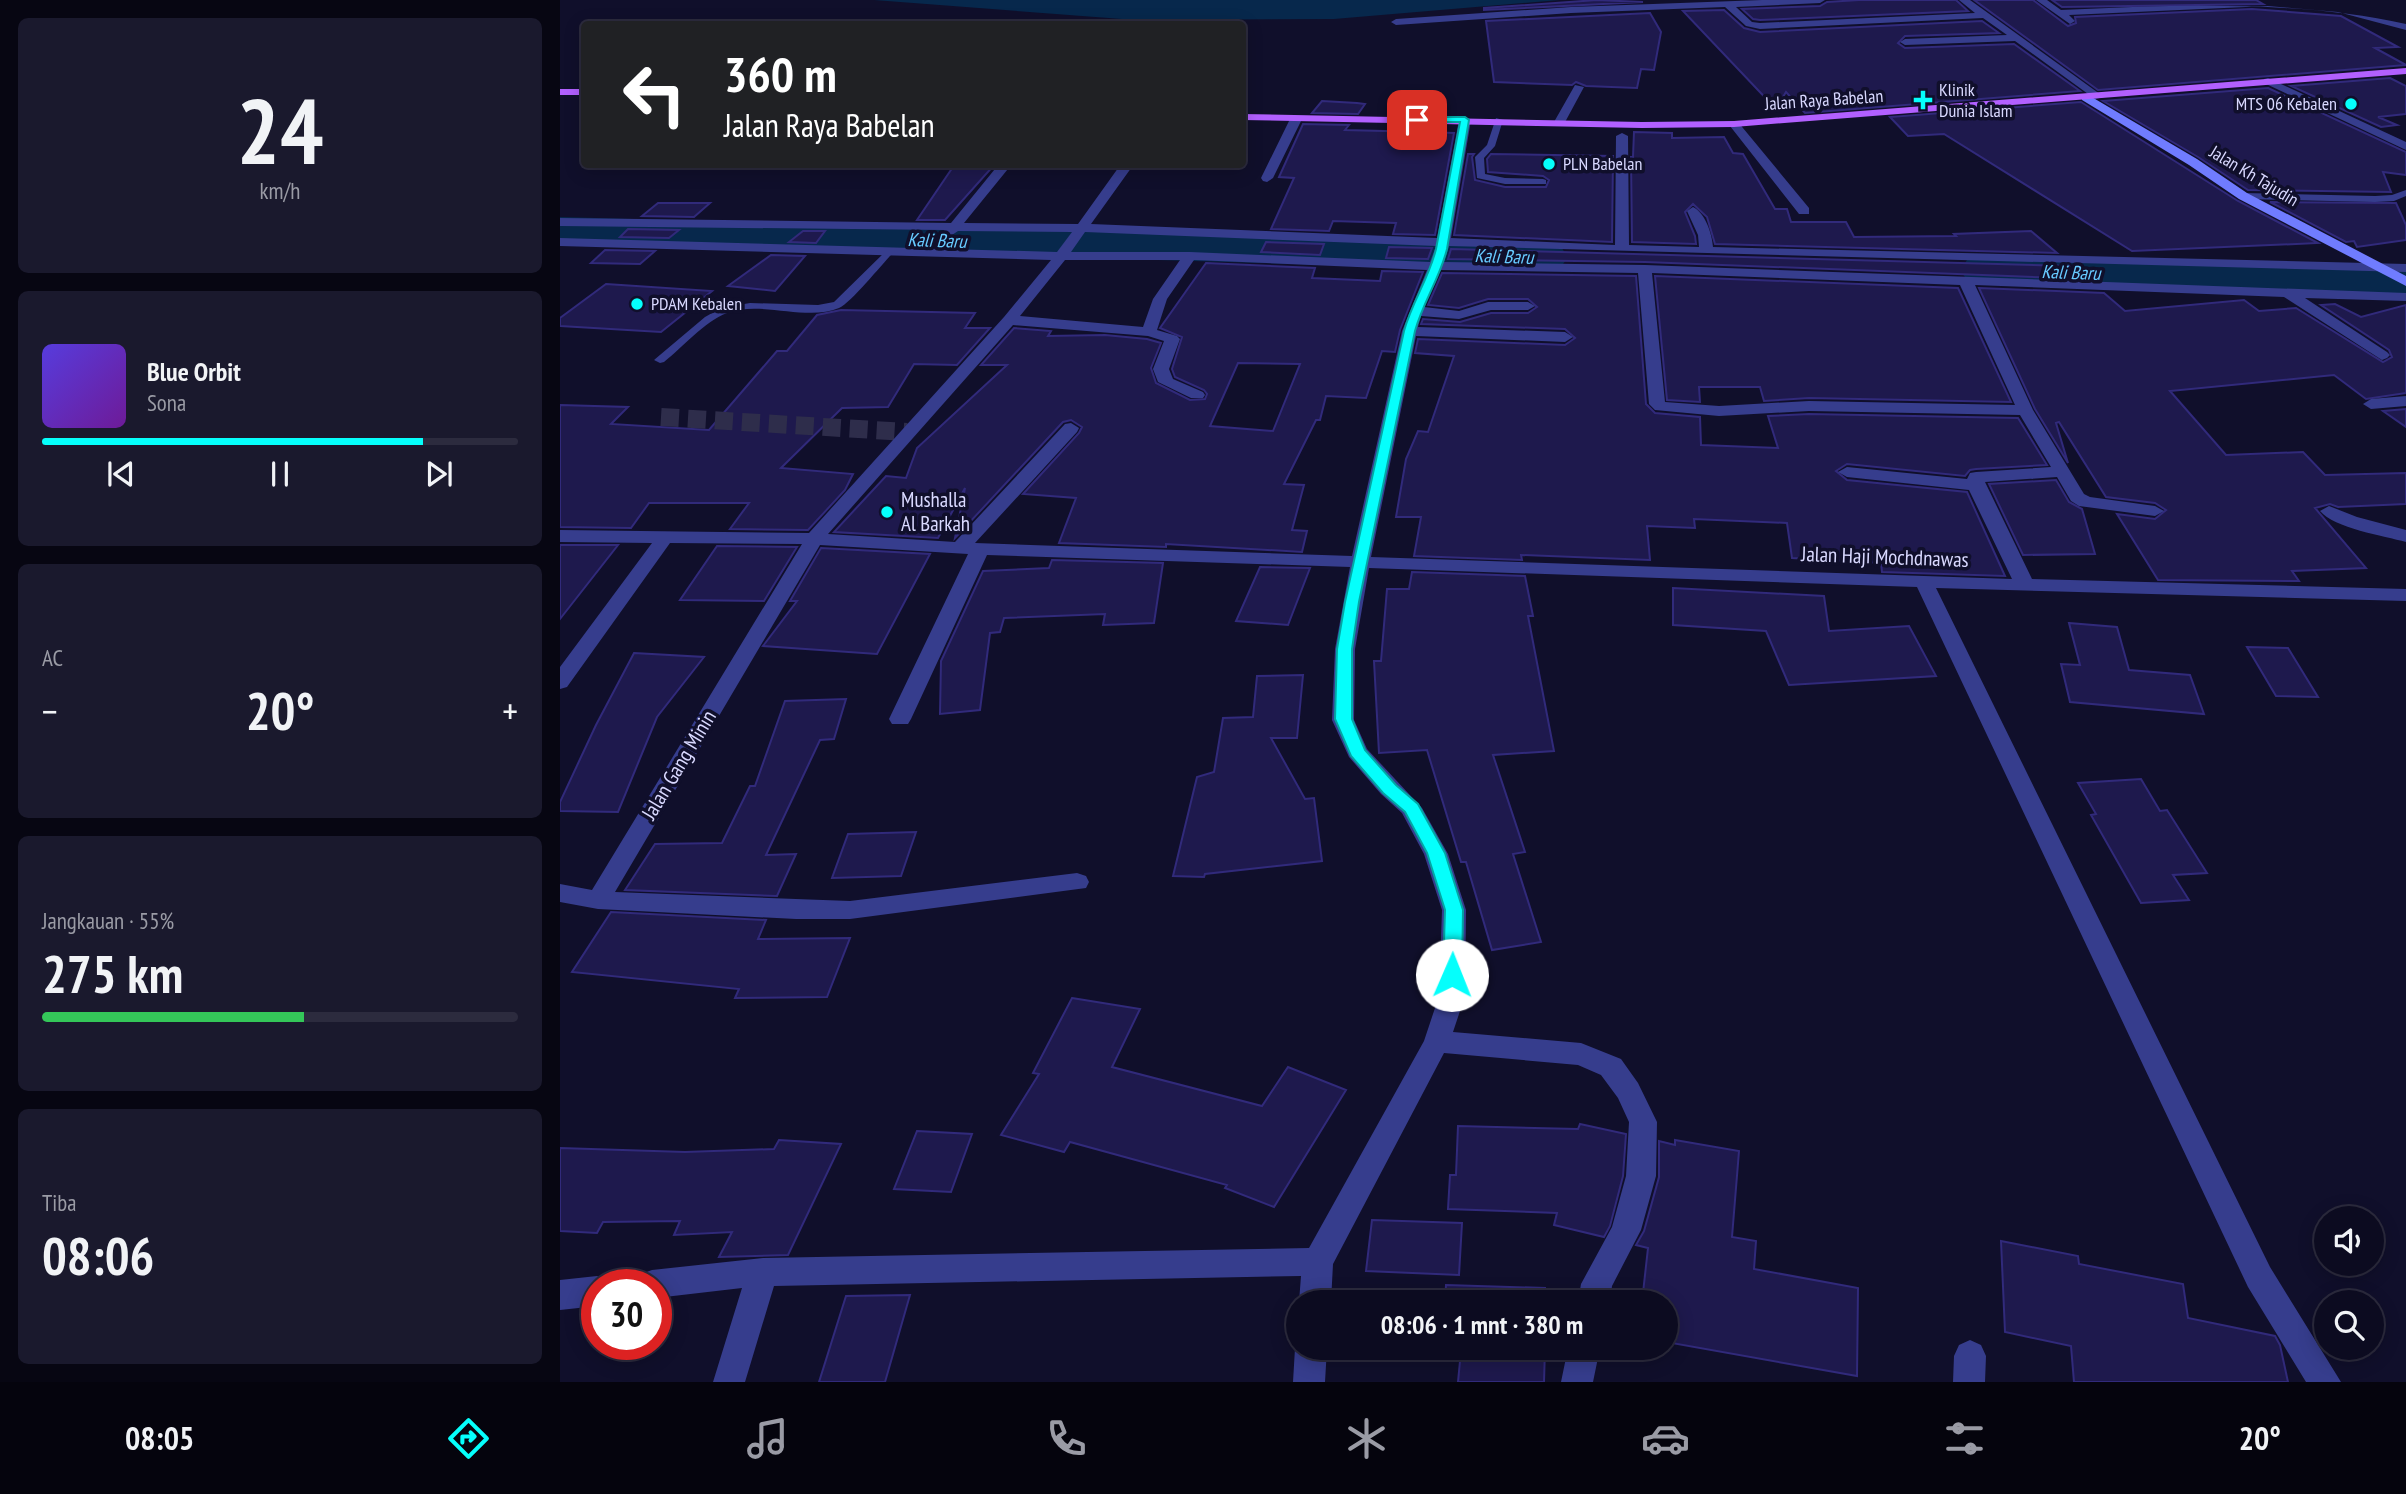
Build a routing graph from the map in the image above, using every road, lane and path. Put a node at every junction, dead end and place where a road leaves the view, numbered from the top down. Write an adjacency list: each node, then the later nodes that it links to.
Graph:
1 (1820, 0): 5 (street)
2 (1964, 0): 7 (street)
3 (2041, 0): 6 (street)
4 (2264, 2): 6 (street); 10 (street)
5 (1728, 5): 7 (street); 8 (street)
6 (2060, 13): 9 (street)
7 (1985, 15): 11 (street)
8 (1396, 22)
9 (2074, 24)
10 (2406, 27)
11 (2015, 38): 12 (street); 18 (street)
12 (1905, 42)
13 (2406, 71): 14 (main road, Jalan Raya Babelan)
14 (2269, 81): 18 (main road, Jalan Raya Babelan); 26 (street)
15 (1579, 88): 23 (street)
16 (560, 92): 17 (main road)
17 (581, 92)
18 (2093, 97): 24 (main road, Jalan Raya Babelan); 32 (street, Jalan Kh Tajudin)
19 (1246, 117): 20 (main road, Jalan Raya Babelan)
20 (1296, 119): 21 (main road, Jalan Raya Babelan); 29 (street)
21 (1465, 120): 22 (main road, Jalan Raya Babelan); 44 (street)
22 (1499, 120): 23 (main road, Jalan Raya Babelan); 30 (lane)
23 (1560, 122): 24 (main road, Jalan Raya Babelan)
24 (1734, 124): 34 (street)
25 (1622, 136): 40 (street)
26 (2406, 146)
27 (1003, 168): 36 (street)
28 (1125, 168): 37 (street, Jalan Gang Minin)
29 (1267, 178)
30 (1543, 182)
31 (2406, 194): 32 (lane)
32 (2243, 196): 46 (street, Jalan Kh Tajudin)
33 (1693, 211): 41 (street)
34 (1804, 211)
35 (560, 222): 36 (street)
36 (953, 229): 37 (street); 39 (street)
37 (1080, 231): 43 (street, Jalan Gang Minin); 44 (street)
38 (560, 242): 42 (street)
39 (935, 249): 42 (street); 43 (street)
40 (1622, 249): 41 (street); 44 (street)
41 (1706, 251): 46 (street)
42 (888, 252): 59 (lane)
43 (1064, 253): 45 (street); 54 (street, Jalan Gang Minin)
44 (1440, 254): 45 (street); 47 (street); 53 (street)
45 (1190, 256): 56 (street)
46 (2380, 268): 48 (street)
47 (1645, 269): 49 (street); 63 (street)
48 (2402, 275)
49 (1966, 282): 50 (street); 63 (street)
50 (2288, 293): 51 (street); 58 (street)
51 (2406, 297)
52 (1528, 306): 53 (street)
53 (1415, 311): 55 (street)
54 (1009, 320): 56 (street); 73 (street, Jalan Gang Minin)
55 (1409, 331): 57 (street); 75 (street)
56 (1149, 332): 60 (street)
57 (1565, 337)
58 (2382, 355)
59 (660, 360)
60 (1197, 395)
61 (2406, 401): 62 (street)
62 (2371, 404)
63 (2025, 410): 65 (street)
64 (1071, 428): 74 (street)
65 (2062, 471): 67 (street); 68 (street)
66 (1847, 472): 67 (street)
67 (1976, 485): 77 (street)
68 (2155, 511)
69 (2329, 511): 72 (street)
70 (560, 536): 71 (street, Jalan Haji Mochdnawas)
71 (666, 536): 73 (street, Jalan Haji Mochdnawas); 79 (street)
72 (2406, 536)
73 (814, 539): 74 (street, Jalan Haji Mochdnawas); 83 (street, Jalan Gang Minin)
74 (970, 548): 75 (street, Jalan Haji Mochdnawas); 80 (street)
75 (1362, 562): 76 (street, Jalan Haji Mochdnawas); 84 (street)
76 (1923, 580): 77 (street, Jalan Haji Mochdnawas); 97 (street)
77 (2025, 585): 78 (street, Jalan Haji Mochdnawas)
78 (2406, 595)
79 (560, 681)
80 (900, 719)
81 (1077, 882): 83 (street)
82 (560, 893): 83 (street)
83 (598, 900)
84 (1437, 1042): 85 (street); 89 (street)
85 (1318, 1262): 86 (street); 88 (street)
86 (763, 1272): 87 (street); 94 (street)
87 (672, 1282)
88 (1316, 1290)
89 (1597, 1290)
90 (581, 1293): 91 (street)
91 (560, 1295)
92 (1310, 1360): 95 (street)
93 (1582, 1360): 96 (street)
94 (729, 1382)
95 (1309, 1382)
96 (1577, 1382)
97 (2325, 1382)

